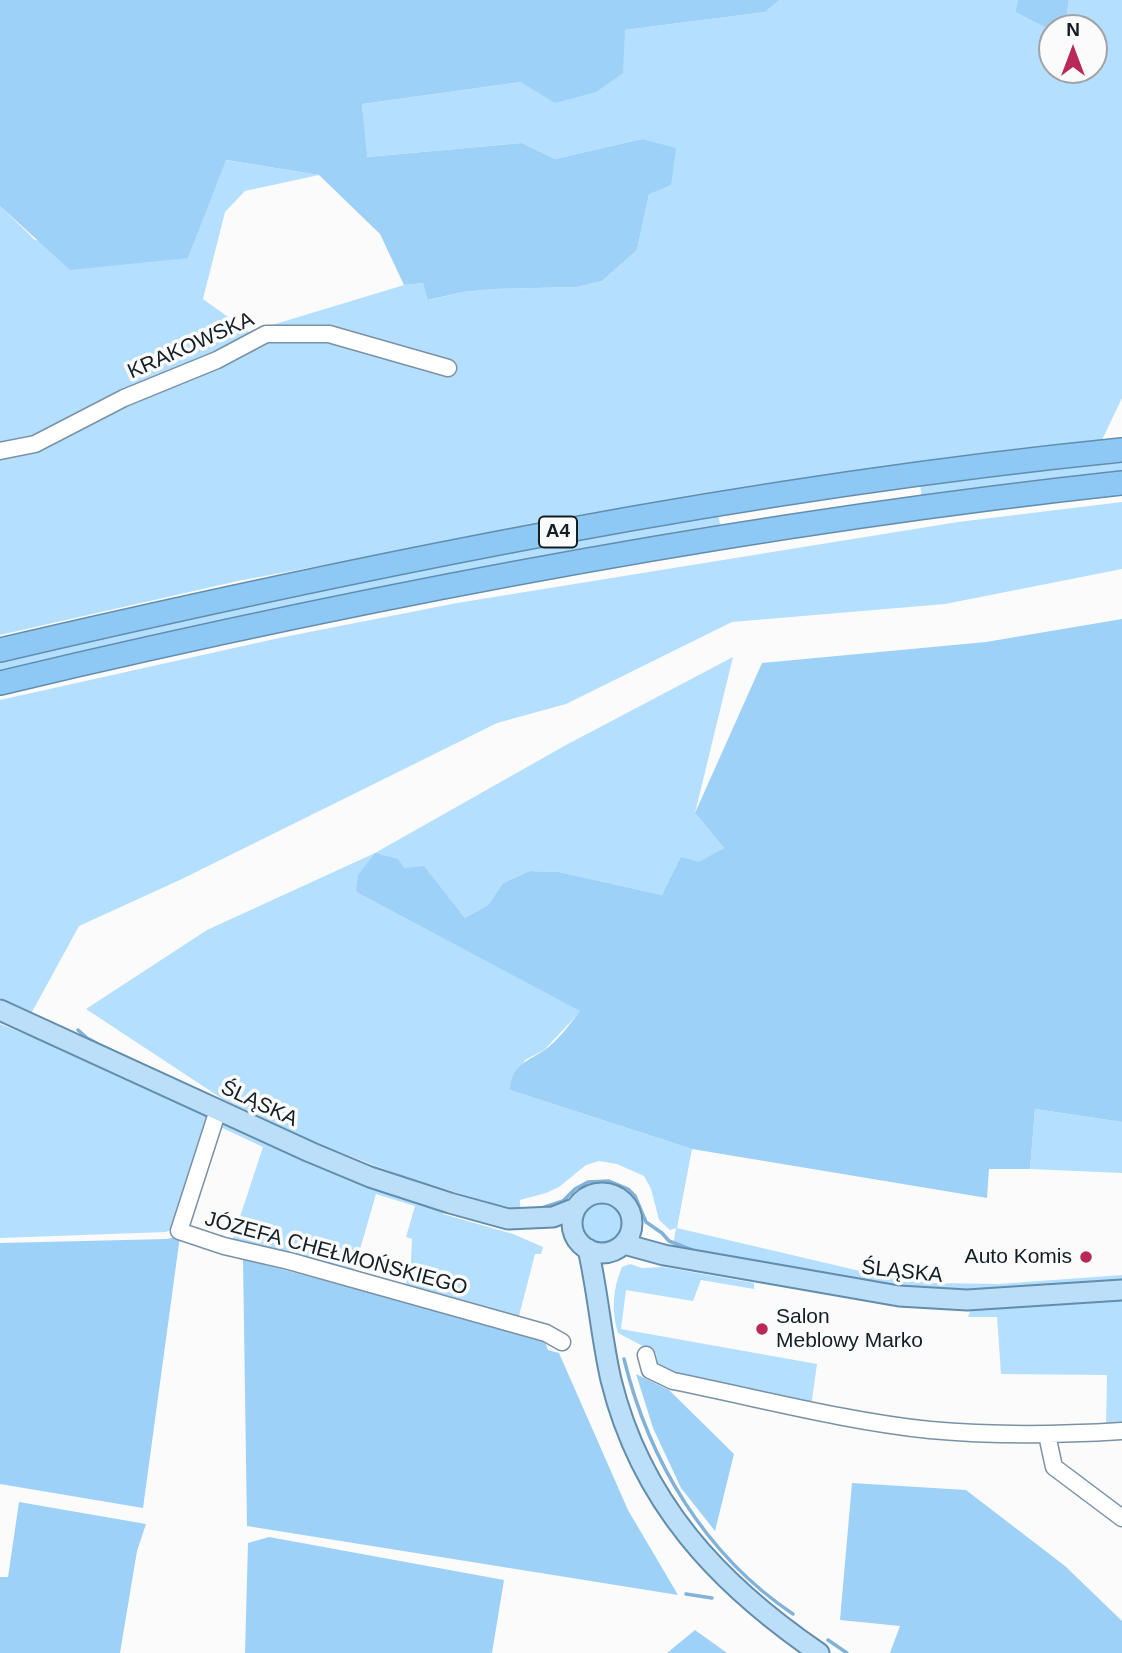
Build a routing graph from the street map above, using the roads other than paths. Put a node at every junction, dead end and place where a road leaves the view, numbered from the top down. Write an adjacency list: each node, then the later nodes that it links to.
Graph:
1 (448, 368): 3 (street, KRAKOWSKA)
2 (1122, 450): 5 (highway, A4)
3 (0, 451)
4 (1122, 483): 6 (highway, A4)
5 (0, 650)
6 (0, 683)
7 (0, 1010): 8 (main road, ŚLĄSKA)
8 (218, 1110): 10 (main road, ŚLĄSKA); 18 (street, JÓZEFA CHEŁMOŃSKIEGO)
9 (576, 1208): 10 (main road, ŚLĄSKA); 11 (main road); 12 (main road)
10 (508, 1219): 12 (main road, ŚLĄSKA)
11 (632, 1223): 13 (main road); 15 (main road, ŚLĄSKA)
12 (573, 1231): 14 (main road)
13 (617, 1248): 14 (main road); 15 (main road, ŚLĄSKA); 17 (main road)
14 (588, 1249): 17 (main road)
15 (680, 1257): 16 (main road, ŚLĄSKA)
16 (1122, 1290)
17 (598, 1300): 23 (main road)
18 (562, 1342)
19 (646, 1355): 21 (street)
20 (1122, 1431): 21 (street)
21 (1047, 1435): 22 (street)
22 (1122, 1518)
23 (819, 1653)

